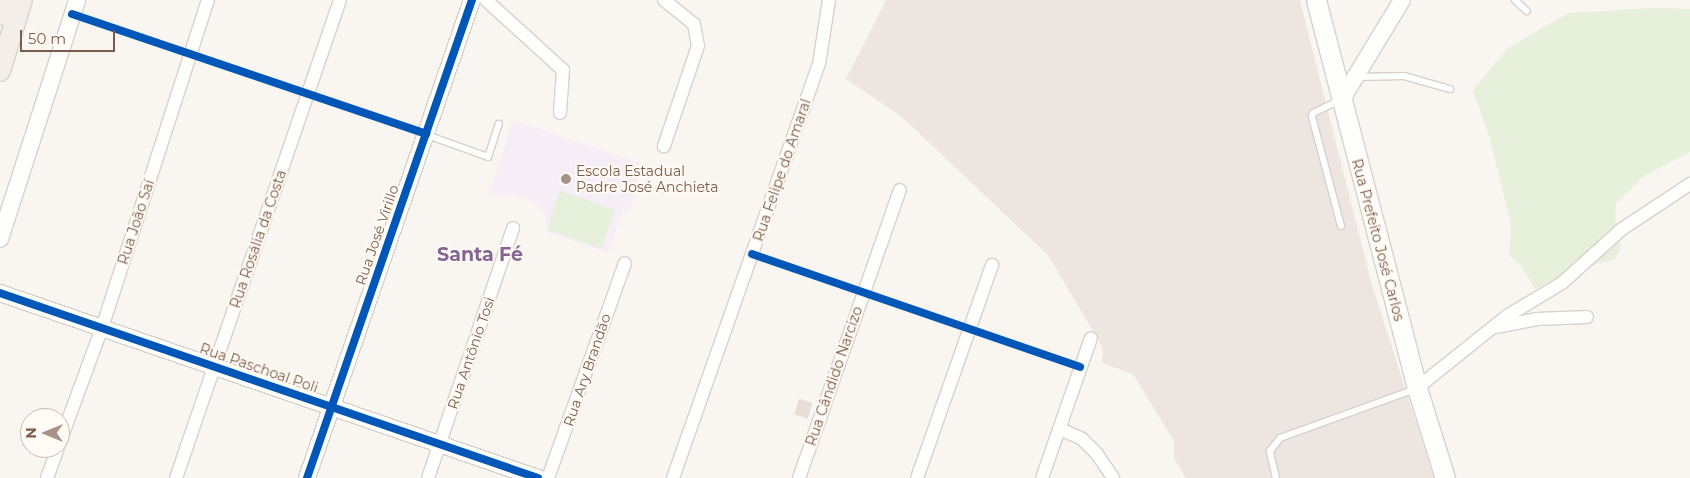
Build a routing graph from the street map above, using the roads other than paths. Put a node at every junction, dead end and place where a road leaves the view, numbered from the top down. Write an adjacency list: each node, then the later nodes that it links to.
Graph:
1 (5, 0): 14 (main road)
2 (22, 0): 15 (main road)
3 (208, 0): 32 (street, Rua João Saí)
4 (340, 0): 35 (street, Rua Rosália da Costa)
5 (472, 0): 21 (street, Rua José Virillo)
6 (486, 0): 19 (street)
7 (664, 0): 22 (street)
8 (829, 0): 48 (street, Rua Felipe do Amaral)
9 (1316, 0): 18 (main road, Rua Prefeito José Carlos)
10 (1402, 0): 16 (street)
11 (1515, 0): 13 (lane)
12 (75, 7): 27 (street)
13 (1527, 11)
14 (0, 15)
15 (0, 71)
16 (1353, 78): 17 (lane); 18 (street)
17 (1450, 89)
18 (1342, 100): 25 (lane); 36 (main road, Rua Prefeito José Carlos)
19 (560, 113)
20 (498, 124): 21 (lane)
21 (426, 134): 37 (street, Rua José Virillo)
22 (664, 146)
23 (1690, 184): 33 (street)
24 (900, 190): 49 (street, Rua Cândido Narcizo)
25 (1341, 226)
26 (513, 228): 40 (street, Rua Antônio Tosi)
27 (0, 239)
28 (624, 263): 47 (street, Rua Ary Brandão)
29 (992, 265): 50 (street)
30 (0, 293): 32 (street, Rua Paschoal Poli)
31 (1587, 317): 33 (street)
32 (102, 328): 35 (street, Rua Paschoal Poli); 38 (street, Rua João Saí)
33 (1489, 329): 36 (street)
34 (1091, 338): 39 (street)
35 (216, 367): 37 (street, Rua Paschoal Poli); 43 (street, Rua Rosália da Costa)
36 (1418, 388): 53 (lane); 54 (main road, Rua Prefeito José Carlos)
37 (331, 406): 40 (street, Rua Paschoal Poli); 44 (street, Rua José Virillo)
38 (70, 415)
39 (1060, 429): 51 (street); 52 (street)
40 (440, 444): 45 (street, Rua Antônio Tosi); 46 (street, Rua Paschoal Poli)
41 (54, 458): 42 (street)
42 (47, 478)
43 (176, 478)
44 (307, 478)
45 (428, 478)
46 (538, 478)
47 (548, 478)
48 (673, 478)
49 (798, 478)
50 (917, 478)
51 (1042, 478)
52 (1113, 478)
53 (1276, 478)
54 (1445, 478)

